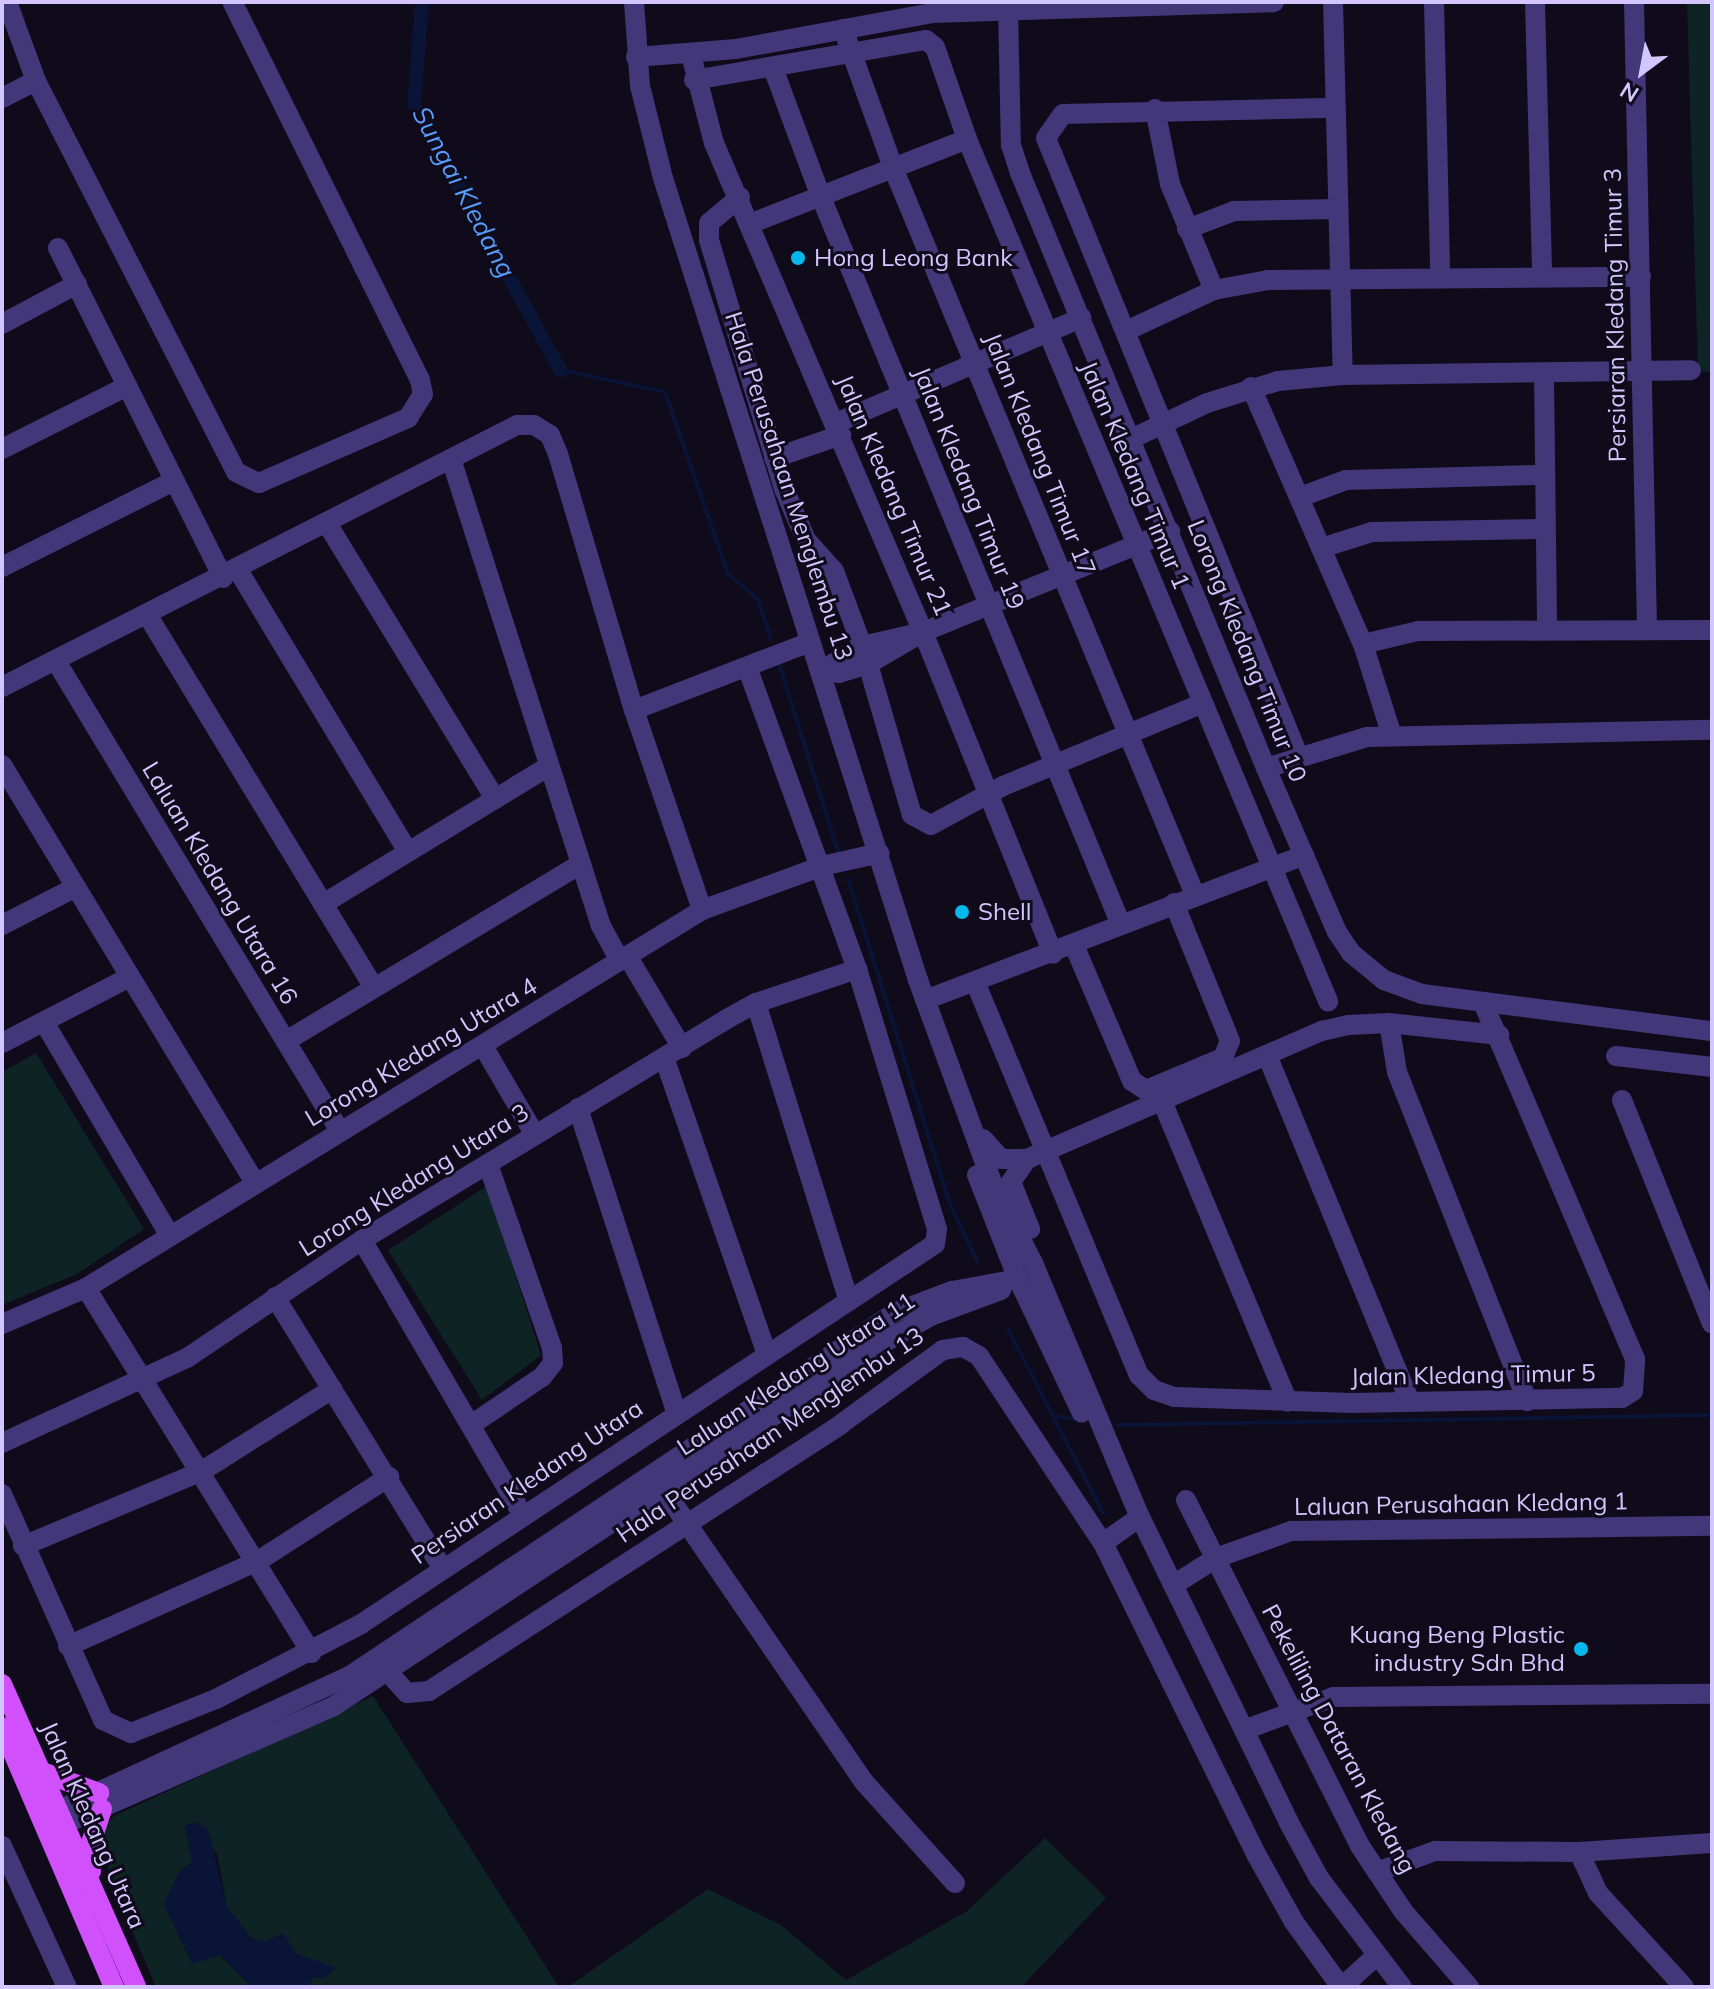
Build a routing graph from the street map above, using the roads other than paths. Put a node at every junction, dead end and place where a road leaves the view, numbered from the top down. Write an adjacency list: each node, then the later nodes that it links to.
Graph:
1 (7, 2): 17 (street)
2 (232, 2): 17 (street)
3 (634, 2): 14 (street, Hala Perusahaan Menglembu 13)
4 (1274, 2): 9 (street)
5 (1333, 2): 19 (street)
6 (1434, 2): 29 (street)
7 (1535, 2): 31 (street)
8 (1634, 2): 32 (street, Persiaran Kledang Timur 3)
9 (1232, 3): 10 (street)
10 (1008, 7): 11 (street); 35 (street, Lorong Kledang Timur 10)
11 (843, 29): 12 (street, Jalan Kledang Timur 17); 13 (street)
12 (852, 52): 15 (street); 21 (street, Jalan Kledang Timur 1); 22 (street, Jalan Kledang Timur 17)
13 (691, 55): 14 (street); 16 (street, Jalan Kledang Timur 21)
14 (636, 57): 70 (street, Hala Perusahaan Menglembu 13)
15 (773, 68): 16 (street); 24 (street, Jalan Kledang Timur 19)
16 (694, 80): 23 (street, Jalan Kledang Timur 21)
17 (36, 81): 18 (street)
18 (2, 98)
19 (1335, 108): 20 (street); 25 (street)
20 (1155, 109): 27 (street); 37 (street, Lorong Kledang Timur 10)
21 (967, 139): 22 (street); 38 (street, Jalan Kledang Timur 1)
22 (894, 170): 24 (street); 39 (street, Jalan Kledang Timur 17)
23 (740, 197): 26 (street, Jalan Kledang Timur 21); 51 (street)
24 (821, 197): 26 (street); 46 (street, Jalan Kledang Timur 19)
25 (1337, 209): 27 (street); 30 (street)
26 (752, 223): 48 (street, Jalan Kledang Timur 21)
27 (1187, 229): 34 (street)
28 (58, 248): 33 (street)
29 (1440, 276): 30 (street); 31 (street)
30 (1340, 277): 34 (street); 42 (street)
31 (1542, 277): 32 (street)
32 (1641, 277): 41 (street, Persiaran Kledang Timur 3)
33 (77, 284): 36 (street); 44 (street)
34 (1214, 290): 37 (street)
35 (1081, 318): 38 (street); 49 (street, Lorong Kledang Timur 10)
36 (2, 324)
37 (1126, 331): 47 (street, Lorong Kledang Timur 10)
38 (1048, 333): 39 (street); 59 (street, Jalan Kledang Timur 1)
39 (976, 364): 46 (street); 63 (street, Jalan Kledang Timur 17)
40 (1691, 370): 41 (street)
41 (1642, 371): 43 (street); 67 (street, Persiaran Kledang Timur 3)
42 (1343, 375): 43 (street); 45 (street)
43 (1544, 376): 53 (street)
44 (127, 386): 50 (street); 54 (street)
45 (1251, 387): 47 (street); 55 (street)
46 (902, 395): 48 (street); 64 (street, Jalan Kledang Timur 19)
47 (1162, 423): 49 (street); 82 (street, Lorong Kledang Timur 10)
48 (838, 429): 51 (street); 69 (street, Jalan Kledang Timur 21)
49 (1133, 438): 58 (street, Lorong Kledang Timur 10)
50 (2, 449)
51 (774, 458): 72 (street)
52 (452, 462): 56 (street); 78 (street); 85 (street)
53 (1541, 475): 55 (street); 57 (street)
54 (174, 481): 61 (street); 62 (street)
55 (1300, 497): 60 (street)
56 (328, 525): 62 (street); 89 (street)
57 (1544, 529): 60 (street); 66 (street)
58 (1170, 531): 59 (street); 86 (street, Lorong Kledang Timur 10)
59 (1135, 543): 63 (street); 77 (street, Jalan Kledang Timur 1)
60 (1321, 548): 71 (street)
61 (2, 567)
62 (231, 574): 65 (street); 91 (street)
63 (1060, 575): 64 (street); 80 (street, Jalan Kledang Timur 17)
64 (989, 605): 69 (street); 83 (street, Jalan Kledang Timur 19)
65 (148, 616): 73 (street); 100 (street)
66 (1547, 628): 67 (street); 71 (street)
67 (1647, 628): 68 (street)
68 (1712, 630)
69 (923, 632): 72 (street); 87 (street, Jalan Kledang Timur 21)
70 (810, 642): 74 (street); 75 (street, Hala Perusahaan Menglembu 13)
71 (1363, 644): 81 (street)
72 (865, 655): 75 (street); 87 (street)
73 (56, 661): 76 (street); 120 (street, Laluan Kledang Utara 16)
74 (747, 667): 78 (street); 96 (street)
75 (821, 671): 92 (street, Hala Perusahaan Menglembu 13)
76 (2, 687)
77 (1201, 704): 80 (street); 95 (street, Jalan Kledang Timur 1)
78 (634, 710): 101 (street)
79 (1712, 730): 81 (street)
80 (1126, 735): 83 (street); 98 (street, Jalan Kledang Timur 17)
81 (1392, 736): 82 (street)
82 (1298, 755): 86 (street)
83 (1055, 764): 87 (street); 103 (street, Jalan Kledang Timur 19)
84 (2, 765): 88 (street)
85 (549, 766): 89 (street); 94 (street)
86 (1266, 768): 93 (street, Lorong Kledang Timur 10)
87 (988, 795): 105 (street, Jalan Kledang Timur 21)
88 (21, 797): 90 (street); 97 (street)
89 (495, 799): 91 (street)
90 (2, 807)
91 (408, 852): 100 (street)
92 (880, 853): 96 (street, Lorong Kledang Utara 4); 111 (street, Hala Perusahaan Menglembu 13)
93 (1304, 855): 95 (street); 113 (street, Lorong Kledang Timur 10)
94 (581, 864): 106 (street); 110 (street)
95 (1270, 865): 98 (street); 112 (street, Jalan Kledang Timur 1)
96 (822, 866): 101 (street, Lorong Kledang Utara 4); 107 (street)
97 (76, 887): 102 (street); 108 (street)
98 (1195, 895): 99 (street)
99 (1174, 903): 103 (street); 104 (street)
100 (323, 904): 110 (street)
101 (702, 910): 106 (street, Lorong Kledang Utara 4)
102 (2, 925)
103 (1121, 925): 104 (street)
104 (1074, 945): 105 (street)
105 (1053, 954): 109 (street)
106 (624, 959): 122 (street, Lorong Kledang Utara 4); 123 (street)
107 (857, 969): 114 (street, Lorong Kledang Utara 3); 146 (street, Persiaran Kledang Utara)
108 (130, 977): 115 (street); 137 (street)
109 (976, 984): 111 (street); 134 (street)
110 (374, 988): 120 (street)
111 (925, 1000): 130 (street); 139 (street)
112 (1328, 1001)
113 (1483, 1002): 117 (street, Lorong Kledang Timur 10); 119 (street, Jalan Kledang Timur 5)
114 (756, 1003): 123 (street, Lorong Kledang Utara 3); 146 (street)
115 (44, 1022): 121 (street); 140 (street)
116 (1389, 1023): 119 (street); 124 (street); 155 (street)
117 (1687, 1028): 118 (street, Lorong Kledang Timur 10); 126 (street)
118 (1712, 1031)
119 (1499, 1035): 155 (street, Jalan Kledang Timur 5)
120 (286, 1041): 132 (street, Laluan Kledang Utara 16)
121 (2, 1043)
122 (483, 1046): 132 (street, Lorong Kledang Utara 4); 133 (street)
123 (673, 1054): 131 (street, Lorong Kledang Utara 3); 149 (street)
124 (1267, 1055): 129 (street); 157 (street)
125 (1616, 1056): 126 (street)
126 (1683, 1064): 127 (street)
127 (1712, 1067)
128 (1622, 1100): 148 (street)
129 (1162, 1101): 134 (street); 156 (street)
130 (965, 1104): 135 (street); 138 (street)
131 (578, 1108): 133 (street, Lorong Kledang Utara 3); 158 (street)
132 (340, 1131): 137 (street, Lorong Kledang Utara 4)
133 (535, 1135): 136 (street, Lorong Kledang Utara 3)
134 (1047, 1150): 135 (street); 156 (street, Jalan Kledang Timur 5)
135 (1027, 1159): 153 (street)
136 (488, 1164): 141 (street, Lorong Kledang Utara 3); 159 (street)
137 (255, 1183): 140 (street, Lorong Kledang Utara 4)
138 (994, 1188): 142 (street); 151 (street)
139 (991, 1216): 142 (street); 145 (street)
140 (170, 1236): 143 (street, Lorong Kledang Utara 4)
141 (362, 1240): 144 (street, Lorong Kledang Utara 3); 159 (street)
142 (1018, 1279): 145 (street, Laluan Kledang Utara 11); 150 (street); 151 (street)
143 (86, 1288): 147 (street, Lorong Kledang Utara 4); 152 (street)
144 (275, 1297): 152 (street, Lorong Kledang Utara 3); 154 (street)
145 (955, 1298): 150 (street); 163 (street, Laluan Kledang Utara 11); 185 (street, Laluan Kledang Utara 11)
146 (848, 1299): 149 (street, Persiaran Kledang Utara)
147 (2, 1324)
148 (1712, 1324)
149 (766, 1352): 158 (street, Persiaran Kledang Utara)
150 (1052, 1355): 167 (street)
151 (1073, 1363): 153 (street)
152 (146, 1380): 160 (street, Lorong Kledang Utara 3); 161 (street)
153 (1083, 1386): 167 (street)
154 (332, 1389): 161 (street); 162 (street)
155 (1527, 1401): 157 (street, Jalan Kledang Timur 5)
156 (1288, 1402): 157 (street, Jalan Kledang Timur 5)
157 (1410, 1402)
158 (677, 1414): 166 (street, Persiaran Kledang Utara)
159 (471, 1425): 166 (street)
160 (2, 1443)
161 (202, 1471): 171 (street); 173 (street)
162 (389, 1477): 173 (street); 174 (street)
163 (664, 1490): 168 (street); 178 (street, Laluan Kledang Utara 11)
164 (2, 1494): 171 (street)
165 (1186, 1500): 172 (street, Pekeliling Dataran Kledang)
166 (523, 1516): 174 (street, Persiaran Kledang Utara)
167 (1140, 1517): 170 (street); 175 (street)
168 (687, 1521): 170 (street, Hala Perusahaan Menglembu 13); 178 (street, Hala Perusahaan Menglembu 13); 192 (street)
169 (1712, 1526): 172 (street, Laluan Perusahaan Kledang 1)
170 (1103, 1543): 197 (street, Hala Perusahaan Menglembu 13)
171 (23, 1546): 176 (street)
172 (1216, 1558): 175 (street, Laluan Perusahaan Kledang 1); 181 (street, Pekeliling Dataran Kledang)
173 (258, 1561): 176 (street); 177 (street)
174 (443, 1569): 177 (street, Persiaran Kledang Utara)
175 (1175, 1584): 183 (street)
176 (68, 1646): 177 (street, Persiaran Kledang Utara)
177 (311, 1653)
178 (387, 1671): 185 (street, Laluan Kledang Utara 11)
179 (2, 1684): 184 (main road, Jalan Kledang Utara)
180 (1712, 1694): 181 (street)
181 (1289, 1712): 183 (street); 190 (street, Pekeliling Dataran Kledang)
182 (2, 1727): 186 (main road, Jalan Kledang Utara)
183 (1244, 1730): 193 (street)
184 (42, 1772): 185 (main road); 186 (main road, Jalan Kledang Utara)
185 (101, 1801): 186 (street, Laluan Kledang Utara 11); 191 (main road)
186 (54, 1821): 191 (main road, Jalan Kledang Utara); 195 (main road, Jalan Kledang Utara)
187 (1712, 1843): 188 (street)
188 (1579, 1852): 190 (street); 200 (street)
189 (5, 1858): 194 (street)
190 (1377, 1872): 199 (street, Pekeliling Dataran Kledang)
191 (92, 1882): 196 (main road, Jalan Kledang Utara)
192 (955, 1883)
193 (1375, 1957): 197 (street); 198 (street)
194 (67, 1987)
195 (114, 1987)
196 (136, 1987)
197 (1341, 1987)
198 (1402, 1987)
199 (1469, 1987)
200 (1684, 1987)

